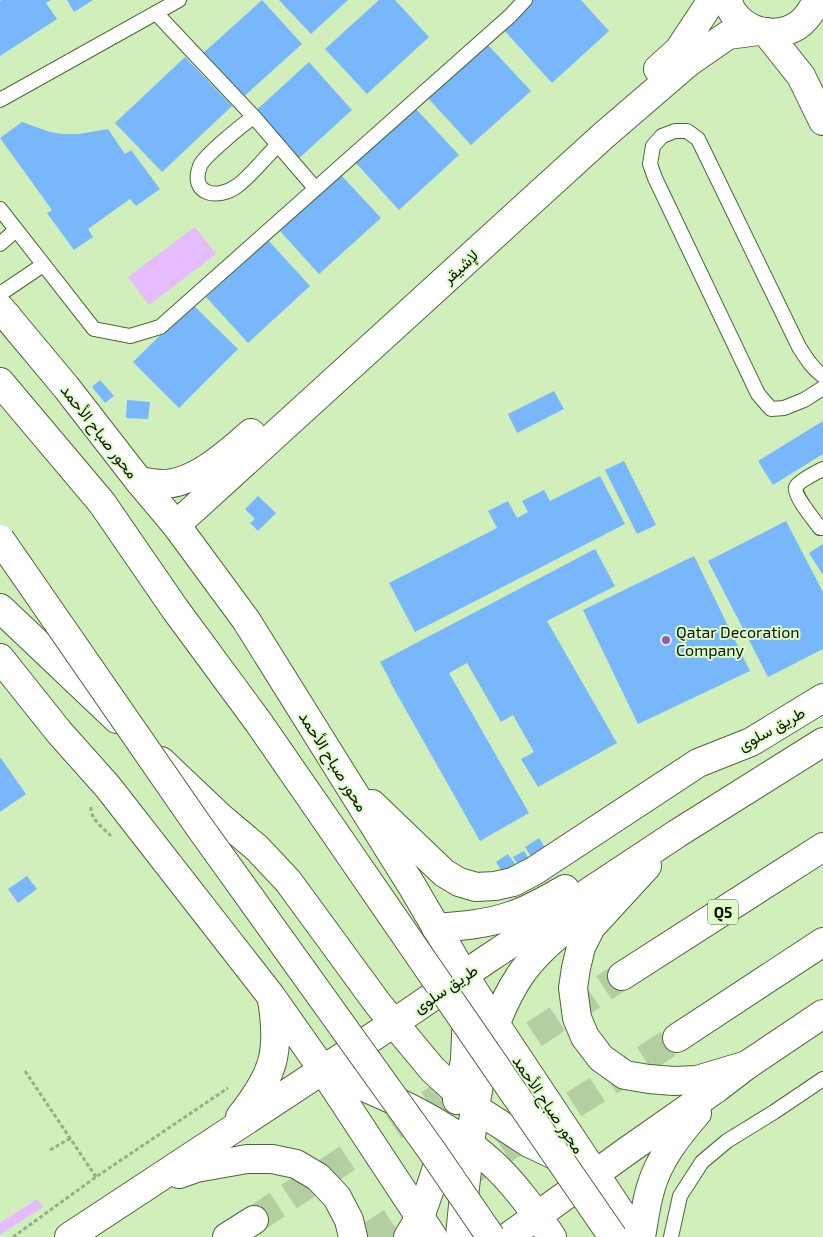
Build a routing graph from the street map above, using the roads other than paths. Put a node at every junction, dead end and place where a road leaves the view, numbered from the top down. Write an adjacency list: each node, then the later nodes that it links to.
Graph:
1 (179, 0): 6 (lane)
2 (525, 0): 13 (lane)
3 (712, 0): 23 (main road, لإشيقر)
4 (727, 0): 7 (main road)
5 (814, 11): 7 (main road, لإشيقر); 8 (main road)
6 (156, 13): 9 (lane); 10 (lane)
7 (762, 32): 8 (main road); 24 (main road, لإشيقر)
8 (801, 76): 11 (main road)
9 (0, 100)
10 (254, 117): 12 (lane); 12 (lane)
11 (823, 121)
12 (278, 145): 13 (lane)
13 (315, 188): 17 (lane)
14 (0, 209): 15 (lane)
15 (16, 230): 16 (lane); 17 (lane)
16 (0, 244)
17 (44, 265): 18 (lane)
18 (2, 308): 23 (main road, محور صباح الأحمد)
19 (823, 376): 21 (lane)
20 (0, 382): 61 (main road, محور صباح الأحمد, bridge)
21 (823, 388)
22 (823, 468): 25 (lane)
23 (139, 482): 24 (main road, محور صباح الأحمد)
24 (176, 525): 31 (main road, محور صباح الأحمد)
25 (823, 528)
26 (0, 539): 59 (main road, bridge)
27 (0, 608): 40 (main road)
28 (0, 658): 38 (main road)
29 (823, 698): 31 (main road, طريق سلوى)
30 (823, 742): 32 (main road, طريق سلوى)
31 (345, 780): 34 (main road, محور صباح الأحمد)
32 (678, 833): 34 (main road); 36 (main road, طريق سلوى); 41 (main road); 43 (main road)
33 (823, 847): 37 (main road, Q5)
34 (436, 928): 36 (main road, محور صباح الأحمد)
35 (823, 942): 42 (main road)
36 (464, 975): 40 (main road, طريق سلوى); 41 (main road, محور صباح الأحمد); 47 (main road)
37 (622, 976)
38 (271, 996): 44 (main road); 48 (main road)
39 (823, 1014): 43 (main road)
40 (394, 1023): 44 (main road, طريق سلوى); 47 (main road)
41 (496, 1024): 47 (main road); 50 (main road, محور صباح الأحمد)
42 (677, 1038)
43 (747, 1065): 46 (main road)
44 (323, 1070): 48 (main road, طريق سلوى); 49 (main road); 54 (main road)
45 (823, 1079): 64 (lane)
46 (717, 1088): 50 (main road); 63 (main road)
47 (467, 1101): 49 (main road); 50 (main road)
48 (227, 1133): 51 (main road, طريق سلوى)
49 (460, 1137): 53 (main road); 54 (main road); 58 (main road)
50 (596, 1174): 53 (main road); 62 (main road, محور صباح الأحمد)
51 (146, 1186): 55 (main road, طريق سلوى); 57 (main road)
52 (254, 1220): 56 (main road)
53 (544, 1227): 60 (main road)
54 (421, 1230)
55 (69, 1237)
56 (227, 1237)
57 (353, 1237)
58 (460, 1237)
59 (491, 1237)
60 (508, 1237)
61 (613, 1237)
62 (637, 1237)
63 (642, 1237)
64 (671, 1237)

